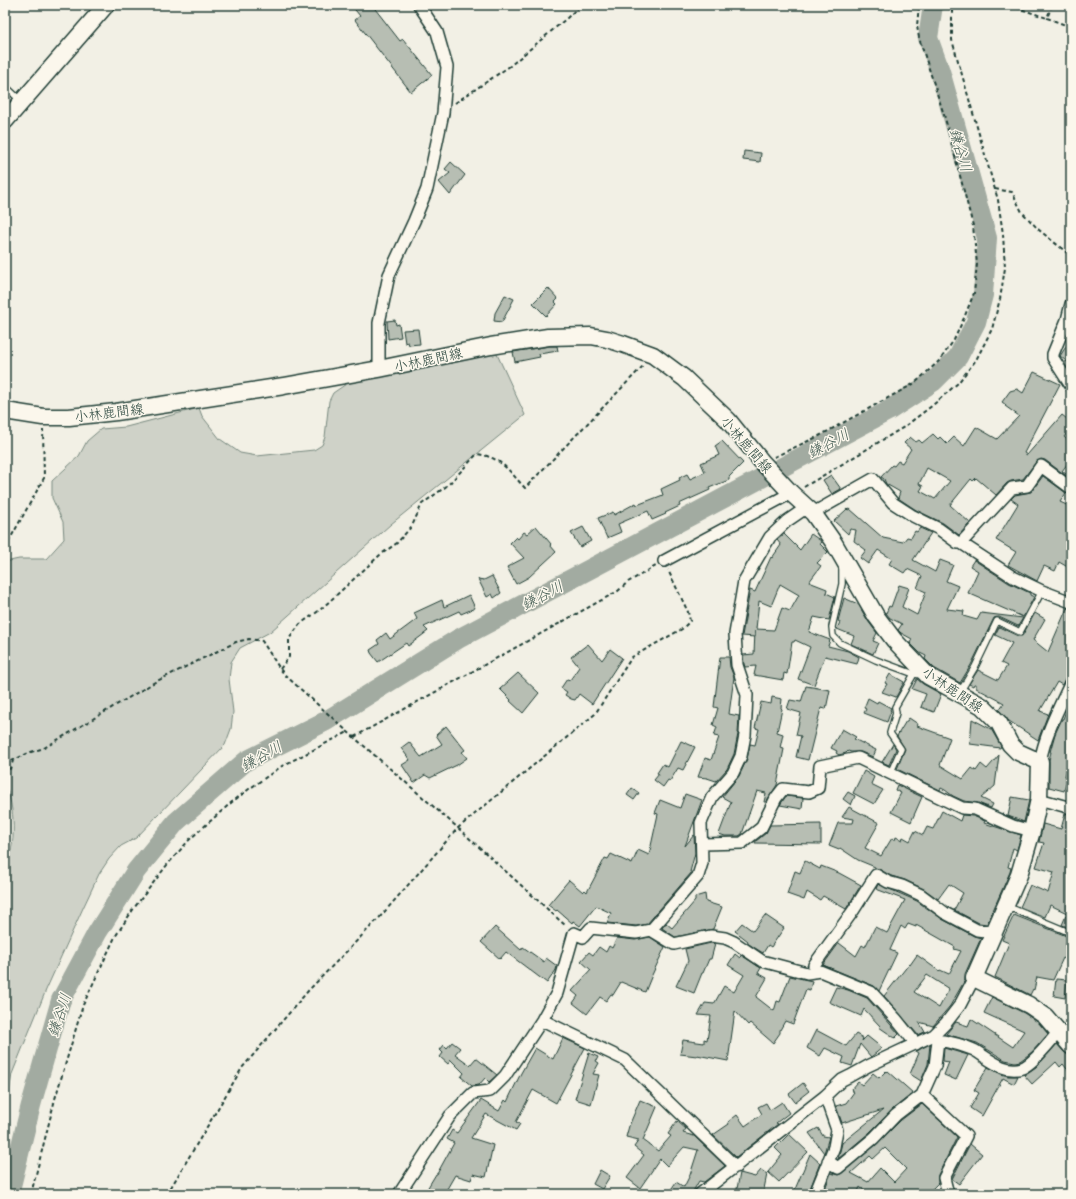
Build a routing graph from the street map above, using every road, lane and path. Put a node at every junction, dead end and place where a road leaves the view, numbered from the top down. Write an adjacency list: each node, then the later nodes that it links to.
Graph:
1 (8, 5): 9 (lane)
2 (106, 5): 13 (main road)
3 (419, 5): 14 (street)
4 (580, 5): 14 (path)
5 (919, 5): 24 (path)
6 (952, 5): 16 (path)
7 (1010, 5): 10 (path)
8 (1052, 5): 10 (path)
9 (5, 7)
10 (1047, 18): 11 (path)
11 (1071, 27)
12 (5, 86): 13 (lane)
13 (22, 102): 15 (main road)
14 (443, 113): 20 (street)
15 (5, 121)
16 (995, 189): 17 (path); 26 (path)
17 (1071, 256)
18 (1071, 304): 21 (street)
19 (653, 355): 20 (main road, 小林鹿間線); 24 (main road, 小林鹿間線); 34 (path)
20 (379, 369): 23 (main road, 小林鹿間線)
21 (1071, 386)
22 (5, 411): 23 (main road, 小林鹿間線)
23 (43, 417): 29 (path)
24 (764, 464): 26 (main road, 小林鹿間線)
25 (1071, 488): 28 (street)
26 (789, 491): 27 (main road, 小林鹿間線); 31 (street)
27 (809, 510): 28 (street); 30 (main road, 小林鹿間線); 49 (street)
28 (961, 543): 32 (street)
29 (5, 548)
30 (842, 556): 35 (main road, 小林鹿間線); 35 (lane)
31 (664, 561): 39 (path); 47 (path)
32 (1042, 591): 33 (street); 37 (lane)
33 (1071, 602)
34 (280, 669): 38 (path); 40 (path)
35 (921, 675): 37 (main road, 小林鹿間線); 43 (lane)
36 (1071, 682): 41 (street)
37 (959, 693): 41 (main road, 小林鹿間線)
38 (348, 732): 39 (path); 66 (path)
39 (354, 737): 47 (path)
40 (13, 760): 42 (path); 44 (path)
41 (1040, 762): 45 (main road)
42 (5, 764)
43 (890, 774): 48 (street); 49 (street)
44 (5, 775)
45 (1039, 799): 46 (street); 48 (main road)
46 (1071, 808)
47 (458, 828): 53 (path); 67 (path)
48 (1032, 831): 50 (main road)
49 (703, 844): 51 (street)
50 (1006, 906): 52 (main road); 54 (lane)
51 (651, 930): 53 (street); 55 (street)
52 (994, 932): 55 (street); 56 (main road)
53 (574, 933): 57 (street)
54 (1071, 933)
55 (814, 972): 60 (street)
56 (974, 978): 58 (main road); 59 (street)
57 (542, 1020): 65 (street); 68 (street)
58 (1060, 1031): 59 (street); 61 (main road)
59 (936, 1038): 60 (street); 62 (street)
60 (916, 1044): 63 (street)
61 (1071, 1046)
62 (922, 1095): 64 (street); 71 (street)
63 (826, 1096): 64 (street); 65 (street)
64 (828, 1161): 70 (street)
65 (736, 1167): 69 (street)
66 (31, 1194)
67 (167, 1194)
68 (399, 1194)
69 (700, 1194)
70 (815, 1194)
71 (948, 1194)

